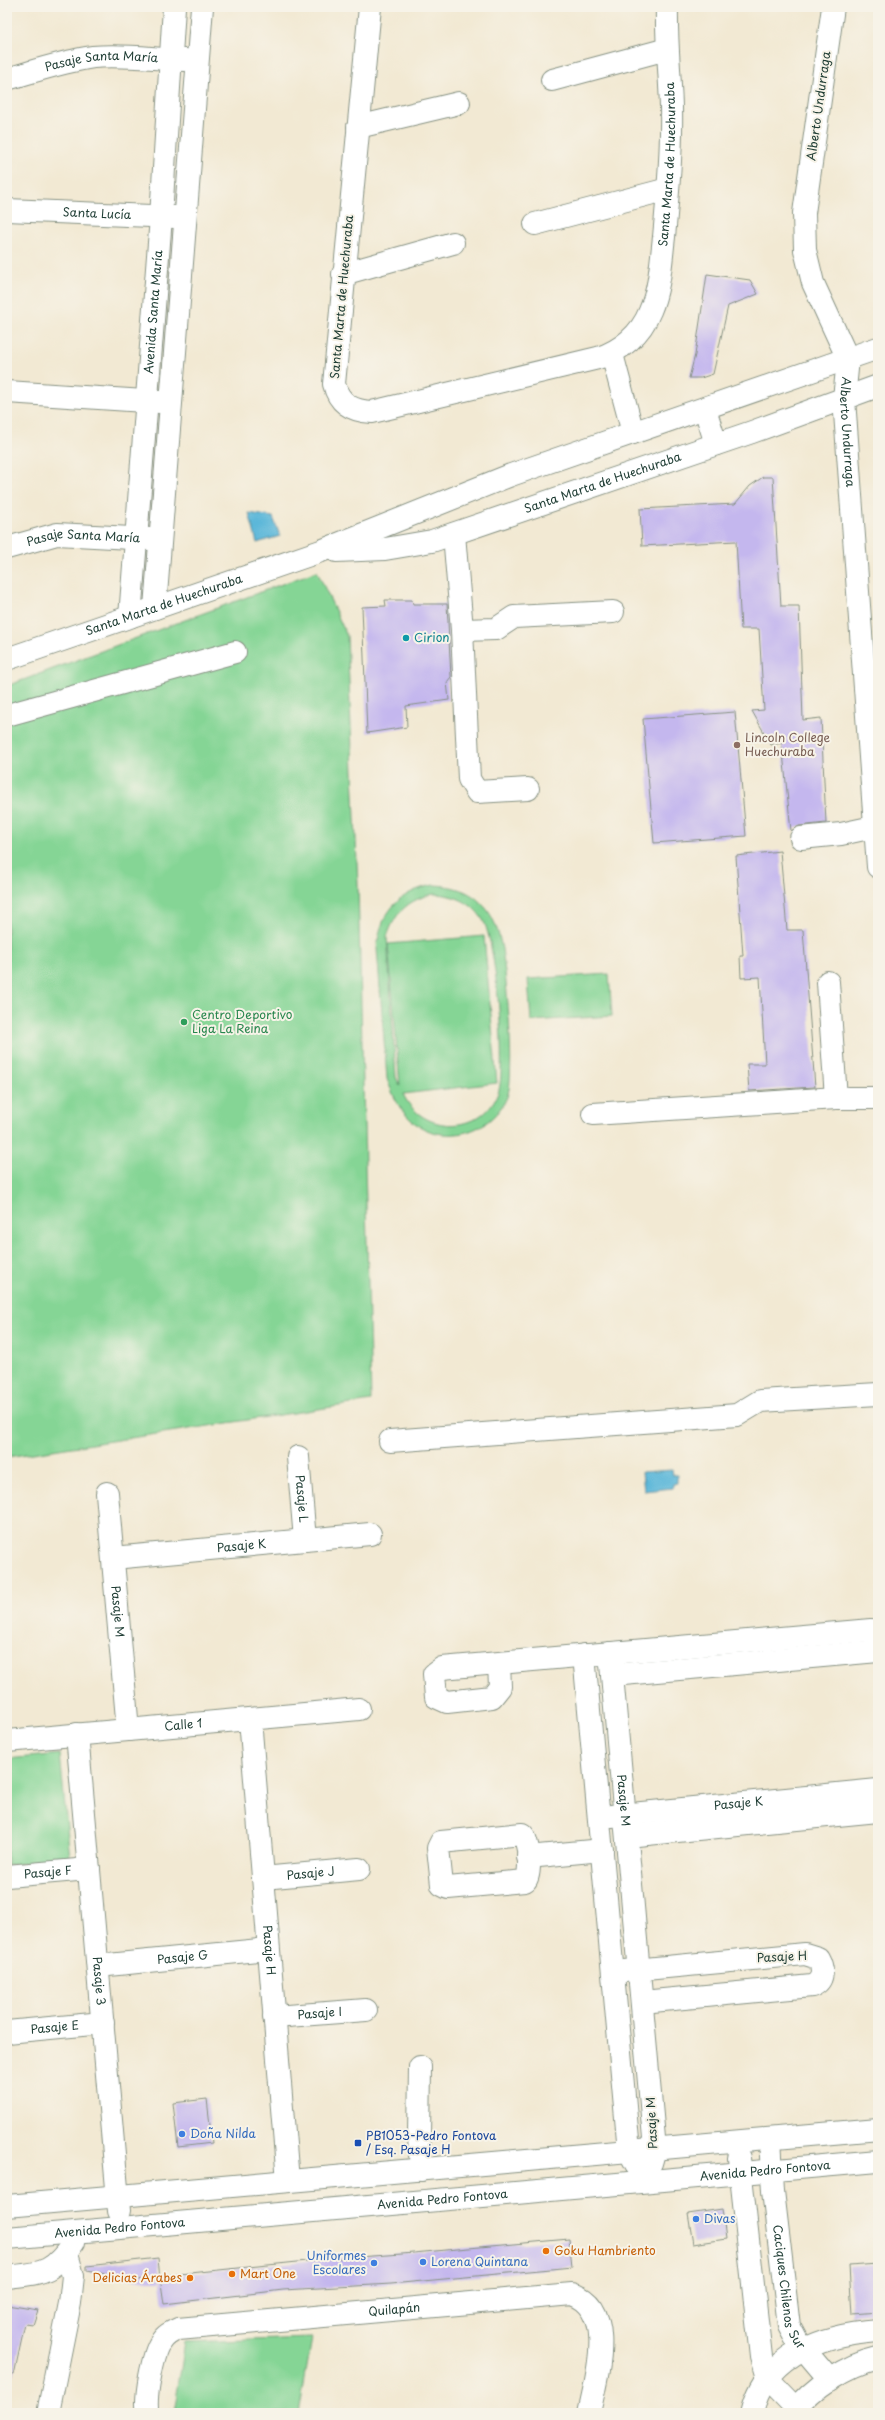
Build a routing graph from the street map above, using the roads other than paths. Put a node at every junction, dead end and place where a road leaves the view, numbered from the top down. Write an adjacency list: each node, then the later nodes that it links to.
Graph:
1 (174, 7): 7 (street, Avenida Santa María)
2 (202, 7): 8 (street, Avenida Santa María)
3 (370, 7): 12 (street, Santa Marta de Huechuraba)
4 (667, 7): 6 (street, Santa Marta de Huechuraba)
5 (834, 7): 22 (street, Alberto Undurraga)
6 (667, 49): 10 (street); 13 (street, Santa Marta de Huechuraba)
7 (171, 60): 8 (street, Pasaje Santa María); 9 (street, Pasaje Santa María); 15 (street, Avenida Santa María)
8 (198, 61): 16 (street, Avenida Santa María)
9 (7, 79)
10 (552, 80)
11 (459, 103): 12 (street)
12 (358, 127): 19 (street, Santa Marta de Huechuraba)
13 (668, 189): 17 (street); 21 (street, Santa Marta de Huechuraba)
14 (7, 210): 15 (street, Santa Lucía)
15 (161, 217): 16 (street, Santa Lucía); 26 (street, Avenida Santa María)
16 (186, 218): 27 (street, Avenida Santa María)
17 (535, 224)
18 (453, 243): 19 (street)
19 (343, 274): 21 (street, Santa Marta de Huechuraba)
20 (878, 348): 22 (street, Santa Marta de Huechuraba)
21 (612, 354): 29 (street)
22 (848, 359): 25 (street, Alberto Undurraga); 28 (street, Santa Marta de Huechuraba)
23 (878, 386): 25 (street, Santa Marta de Huechuraba)
24 (7, 392): 26 (street)
25 (844, 399): 30 (street, Santa Marta de Huechuraba); 44 (street, Alberto Undurraga)
26 (147, 401): 27 (street); 32 (street, Avenida Santa María)
27 (172, 403): 33 (street, Avenida Santa María)
28 (705, 409): 29 (street, Santa Marta de Huechuraba); 30 (street)
29 (633, 433): 35 (street, Santa Marta de Huechuraba)
30 (716, 444): 31 (street, Santa Marta de Huechuraba)
31 (454, 534): 35 (street, Santa Marta de Huechuraba); 39 (street)
32 (136, 538): 33 (street, Pasaje Santa María); 34 (street, Pasaje Santa María); 38 (street, Avenida Santa María)
33 (161, 540): 36 (street, Avenida Santa María)
34 (7, 548)
35 (321, 551): 36 (street, Santa Marta de Huechuraba)
36 (155, 608): 38 (street, Santa Marta de Huechuraba)
37 (614, 612): 39 (street)
38 (130, 617): 41 (street, Santa Marta de Huechuraba)
39 (462, 630): 43 (street)
40 (235, 652): 42 (street)
41 (7, 659)
42 (7, 715)
43 (528, 789)
44 (877, 826): 45 (street); 46 (street, Alberto Undurraga)
45 (801, 838)
46 (878, 861): 47 (street, Alberto Undurraga)
47 (878, 867)
48 (828, 982): 49 (street)
49 (836, 1098): 50 (street); 51 (street)
50 (878, 1098)
51 (593, 1114)
52 (878, 1394): 53 (street)
53 (390, 1442)
54 (298, 1457): 57 (street, Pasaje L)
55 (107, 1493): 58 (street, Pasaje M)
56 (370, 1534): 57 (street, Pasaje K)
57 (305, 1540): 58 (street, Pasaje K)
58 (113, 1558): 67 (street, Pasaje M)
59 (878, 1633): 61 (street)
60 (878, 1651): 64 (street)
61 (610, 1653): 62 (street); 64 (street, Pasaje M)
62 (584, 1655): 63 (street); 73 (street, Pasaje M)
63 (499, 1663)
64 (612, 1675): 72 (street, Pasaje M)
65 (359, 1709): 66 (street, Calle 1)
66 (250, 1719): 67 (street, Calle 1); 80 (street, Pasaje H)
67 (128, 1730): 68 (street, Calle 1)
68 (77, 1734): 69 (street, Calle 1); 77 (street, Pasaje 3)
69 (7, 1741)
70 (878, 1790): 72 (street, Pasaje K)
71 (878, 1811): 74 (street, Pasaje K)
72 (625, 1815): 73 (street, Pasaje K); 74 (street, Pasaje M)
73 (599, 1818): 75 (street, Pasaje M)
74 (627, 1836): 83 (street, Pasaje M)
75 (602, 1850): 76 (street); 84 (street, Pasaje M)
76 (528, 1857)
77 (89, 1869): 79 (street, Pasaje F); 82 (street, Pasaje 3)
78 (359, 1869): 80 (street, Pasaje J)
79 (7, 1876)
80 (263, 1878): 81 (street, Pasaje H)
81 (268, 1949): 82 (street, Pasaje G); 87 (street, Pasaje H)
82 (98, 1966): 88 (street, Pasaje 3)
83 (639, 1970): 84 (street, Pasaje H); 85 (street, Pasaje M); 85 (street, Pasaje H)
84 (613, 1972): 95 (street, Pasaje M)
85 (642, 2002): 94 (street, Pasaje M)
86 (366, 2010): 87 (street, Pasaje I)
87 (274, 2018): 100 (street, Pasaje H)
88 (102, 2023): 89 (street, Pasaje E); 102 (street, Pasaje 3)
89 (7, 2032)
90 (420, 2066): 97 (street)
91 (878, 2129): 92 (street)
92 (770, 2138): 93 (street); 98 (street, Caciques Chilenos Sur)
93 (737, 2142): 94 (street); 99 (street)
94 (656, 2149): 95 (street); 101 (street, Pasaje M)
95 (629, 2151): 97 (street); 101 (street, Pasaje M)
96 (878, 2161): 98 (street, Avenida Pedro Fontova)
97 (422, 2170): 100 (street)
98 (773, 2170): 99 (street, Avenida Pedro Fontova); 110 (street, Caciques Chilenos Sur)
99 (740, 2173): 101 (street, Avenida Pedro Fontova); 112 (street)
100 (288, 2181): 102 (street)
101 (645, 2182): 104 (street, Avenida Pedro Fontova)
102 (118, 2196): 103 (street); 104 (street, Pasaje 3)
103 (7, 2206)
104 (121, 2227): 105 (street, Avenida Pedro Fontova)
105 (82, 2231): 106 (street, Avenida Pedro Fontova); 107 (street)
106 (7, 2238)
107 (67, 2254): 108 (street); 115 (street)
108 (7, 2277)
109 (878, 2331): 110 (street)
110 (803, 2349): 112 (street); 113 (street, Caciques Chilenos Sur)
111 (878, 2358): 113 (street)
112 (767, 2378): 114 (street); 118 (street)
113 (830, 2380): 114 (street)
114 (795, 2411)
115 (48, 2413)
116 (148, 2413): 117 (street, Quilapán)
117 (589, 2413)
118 (752, 2413)

